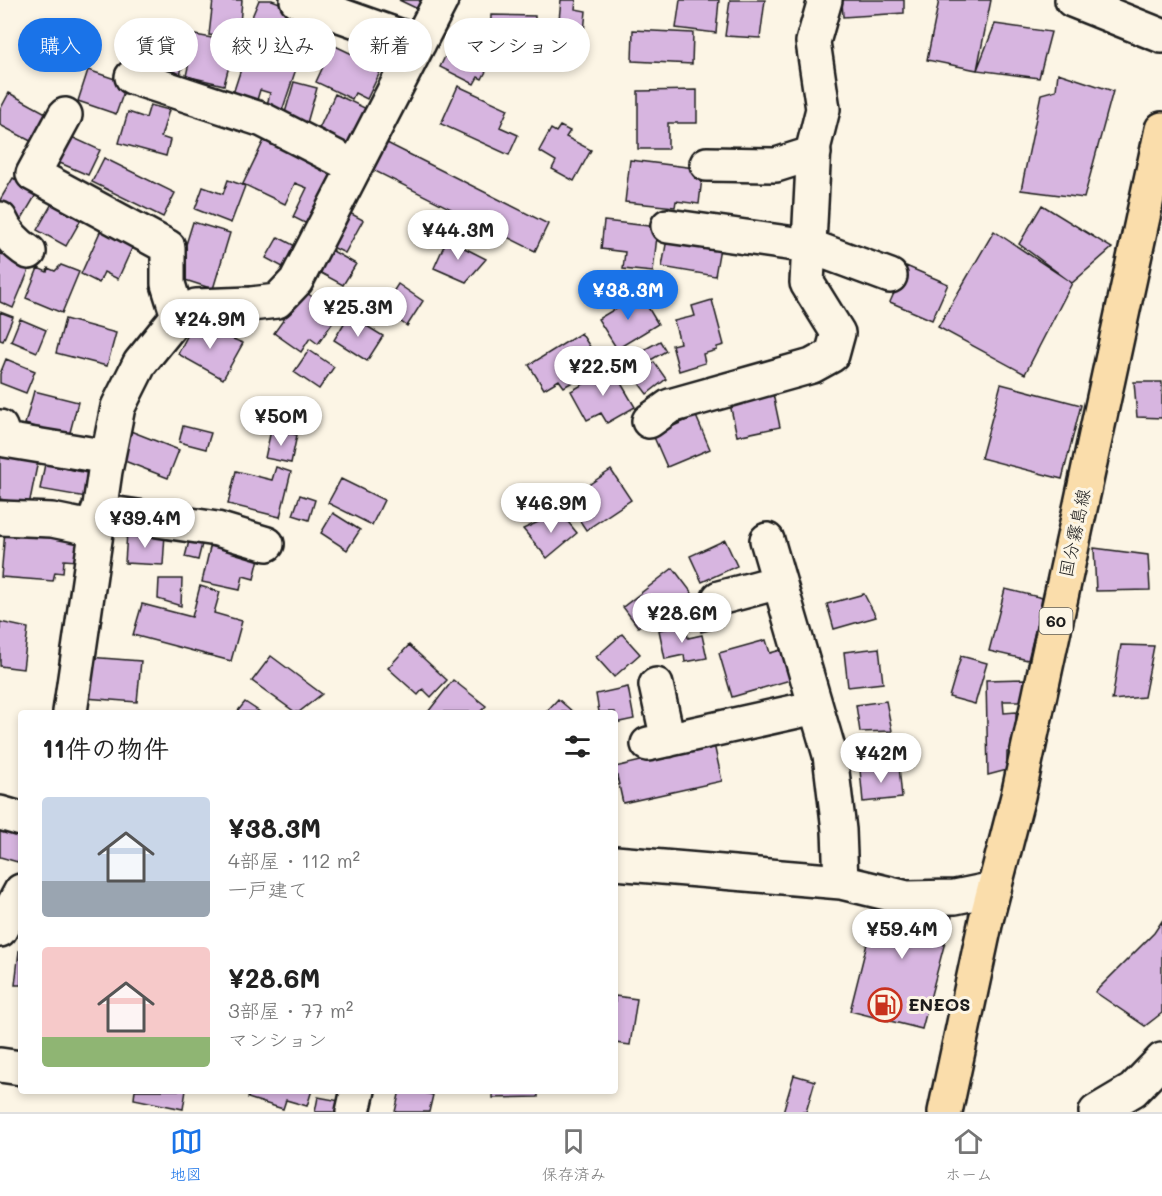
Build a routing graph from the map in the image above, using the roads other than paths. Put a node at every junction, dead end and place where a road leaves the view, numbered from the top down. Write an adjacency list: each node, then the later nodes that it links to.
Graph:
1 (297, 0): 5 (street)
2 (441, 0): 6 (street)
3 (825, 0): 12 (street)
4 (1072, 0): 7 (street)
5 (348, 18)
6 (432, 18)
7 (1162, 36)
8 (404, 72): 14 (street)
9 (132, 77): 14 (street)
10 (65, 114): 20 (street)
11 (1162, 129): 37 (main road, 国分霧島線 / 60)
12 (814, 153): 13 (street); 17 (street)
13 (707, 164)
14 (355, 167): 20 (street)
15 (0, 219): 18 (street)
16 (668, 226): 17 (street)
17 (808, 246): 19 (street); 21 (street)
18 (29, 252)
19 (890, 276)
20 (178, 316): 23 (street)
21 (649, 421)
22 (0, 428): 23 (street)
23 (108, 457): 25 (street)
24 (0, 518): 25 (street)
25 (97, 520): 27 (street); 32 (street)
26 (767, 540): 28 (street)
27 (267, 544)
28 (779, 582): 29 (street); 31 (street)
29 (719, 598)
30 (656, 685): 31 (street)
31 (816, 707): 36 (street)
32 (69, 710)
33 (0, 813): 34 (street)
34 (18, 818)
35 (618, 863): 36 (street)
36 (841, 882): 37 (street)
37 (994, 889): 46 (main road, 国分霧島線 / 60)
38 (18, 897): 39 (street)
39 (0, 930)
40 (0, 942): 41 (street)
41 (18, 945)
42 (1162, 1060): 48 (street)
43 (0, 1065): 44 (street)
44 (18, 1068)
45 (357, 1094): 47 (street)
46 (952, 1110)
47 (353, 1112)
48 (1096, 1112)

